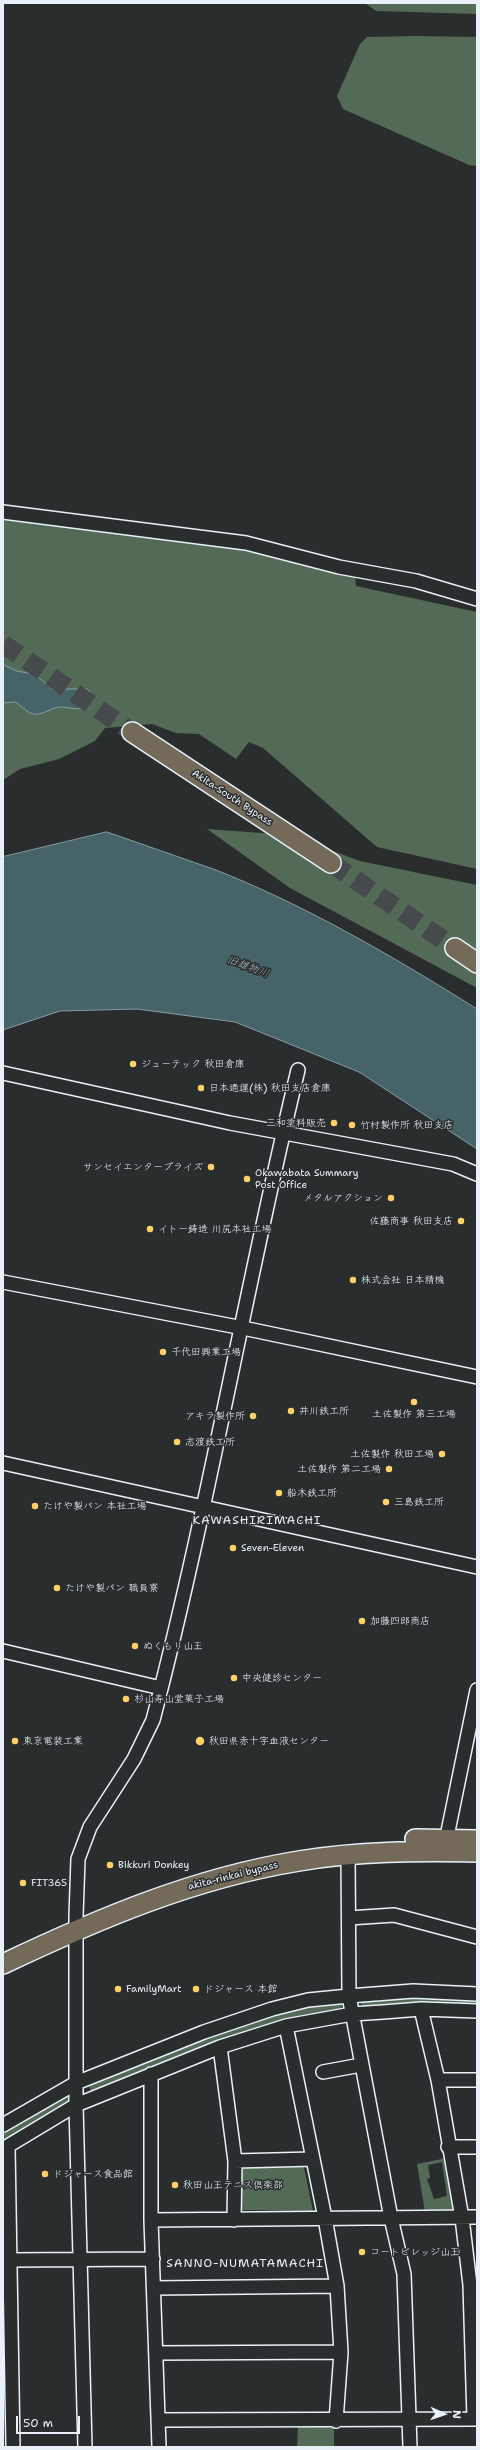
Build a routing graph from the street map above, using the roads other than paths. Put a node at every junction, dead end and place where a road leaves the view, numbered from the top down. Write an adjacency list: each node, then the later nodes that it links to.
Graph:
1 (3, 512): 2 (street)
2 (477, 599)
3 (132, 732): 4 (highway, Akita-South Bypass)
4 (331, 863)
5 (454, 948): 6 (highway)
6 (477, 963)
7 (298, 1070): 9 (street)
8 (3, 1073): 9 (street)
9 (283, 1134): 10 (street); 12 (street)
10 (477, 1174)
11 (3, 1282): 12 (street)
12 (243, 1328): 13 (street); 15 (street)
13 (477, 1377)
14 (3, 1463): 15 (street)
15 (202, 1507): 16 (street); 18 (street)
16 (477, 1566)
17 (3, 1651): 18 (street)
18 (161, 1688): 25 (street)
19 (477, 1690): 21 (street)
20 (477, 1840): 21 (highway, akita-rinkai bypass)
21 (446, 1845): 22 (highway, akita-rinkai bypass); 23 (highway, akita-rinkai bypass); 25 (highway, akita-rinkai bypass)
22 (477, 1852)
23 (348, 1855): 24 (street); 25 (highway, akita-rinkai bypass)
24 (349, 1918): 26 (street); 30 (street)
25 (76, 1923): 27 (highway, akita-rinkai bypass); 28 (highway, akita-rinkai bypass); 41 (street)
26 (477, 1937)
27 (3, 1951)
28 (3, 1964)
29 (477, 1994): 30 (street)
30 (349, 1996): 33 (street); 41 (street)
31 (421, 2009): 32 (street); 33 (street); 39 (street)
32 (477, 2011)
33 (352, 2014): 34 (street); 36 (street)
34 (286, 2026): 35 (street); 47 (street)
35 (220, 2047): 38 (street); 48 (street)
36 (361, 2065): 37 (street); 52 (street)
37 (323, 2072)
38 (151, 2074): 42 (street); 54 (street)
39 (438, 2080): 40 (street); 44 (street)
40 (477, 2080)
41 (76, 2083): 42 (street); 43 (street)
42 (76, 2106): 46 (street); 56 (street)
43 (3, 2125)
44 (448, 2147): 45 (street); 53 (street)
45 (477, 2147)
46 (5, 2148): 49 (street)
47 (313, 2159): 48 (street); 51 (street)
48 (235, 2161): 55 (street)
49 (7, 2210): 58 (street)
50 (477, 2217): 53 (street)
51 (326, 2218): 52 (street); 55 (street); 60 (street)
52 (391, 2218): 53 (street); 68 (street)
53 (462, 2218): 59 (street)
54 (151, 2220): 55 (street); 57 (street)
55 (234, 2220)
56 (80, 2259): 57 (street); 58 (street); 72 (street)
57 (153, 2259): 61 (street)
58 (11, 2260): 65 (street)
59 (473, 2285): 62 (street)
60 (337, 2286): 61 (street); 64 (street)
61 (154, 2288): 63 (street)
62 (475, 2351): 66 (street)
63 (156, 2352): 64 (street); 67 (street)
64 (340, 2352): 69 (street)
65 (7, 2359): 70 (street)
66 (476, 2419): 68 (street)
67 (158, 2420): 69 (street); 73 (street)
68 (409, 2420): 69 (street); 74 (street)
69 (336, 2421)
70 (8, 2425): 71 (street)
71 (12, 2447)
72 (85, 2447)
73 (159, 2447)
74 (410, 2447)

